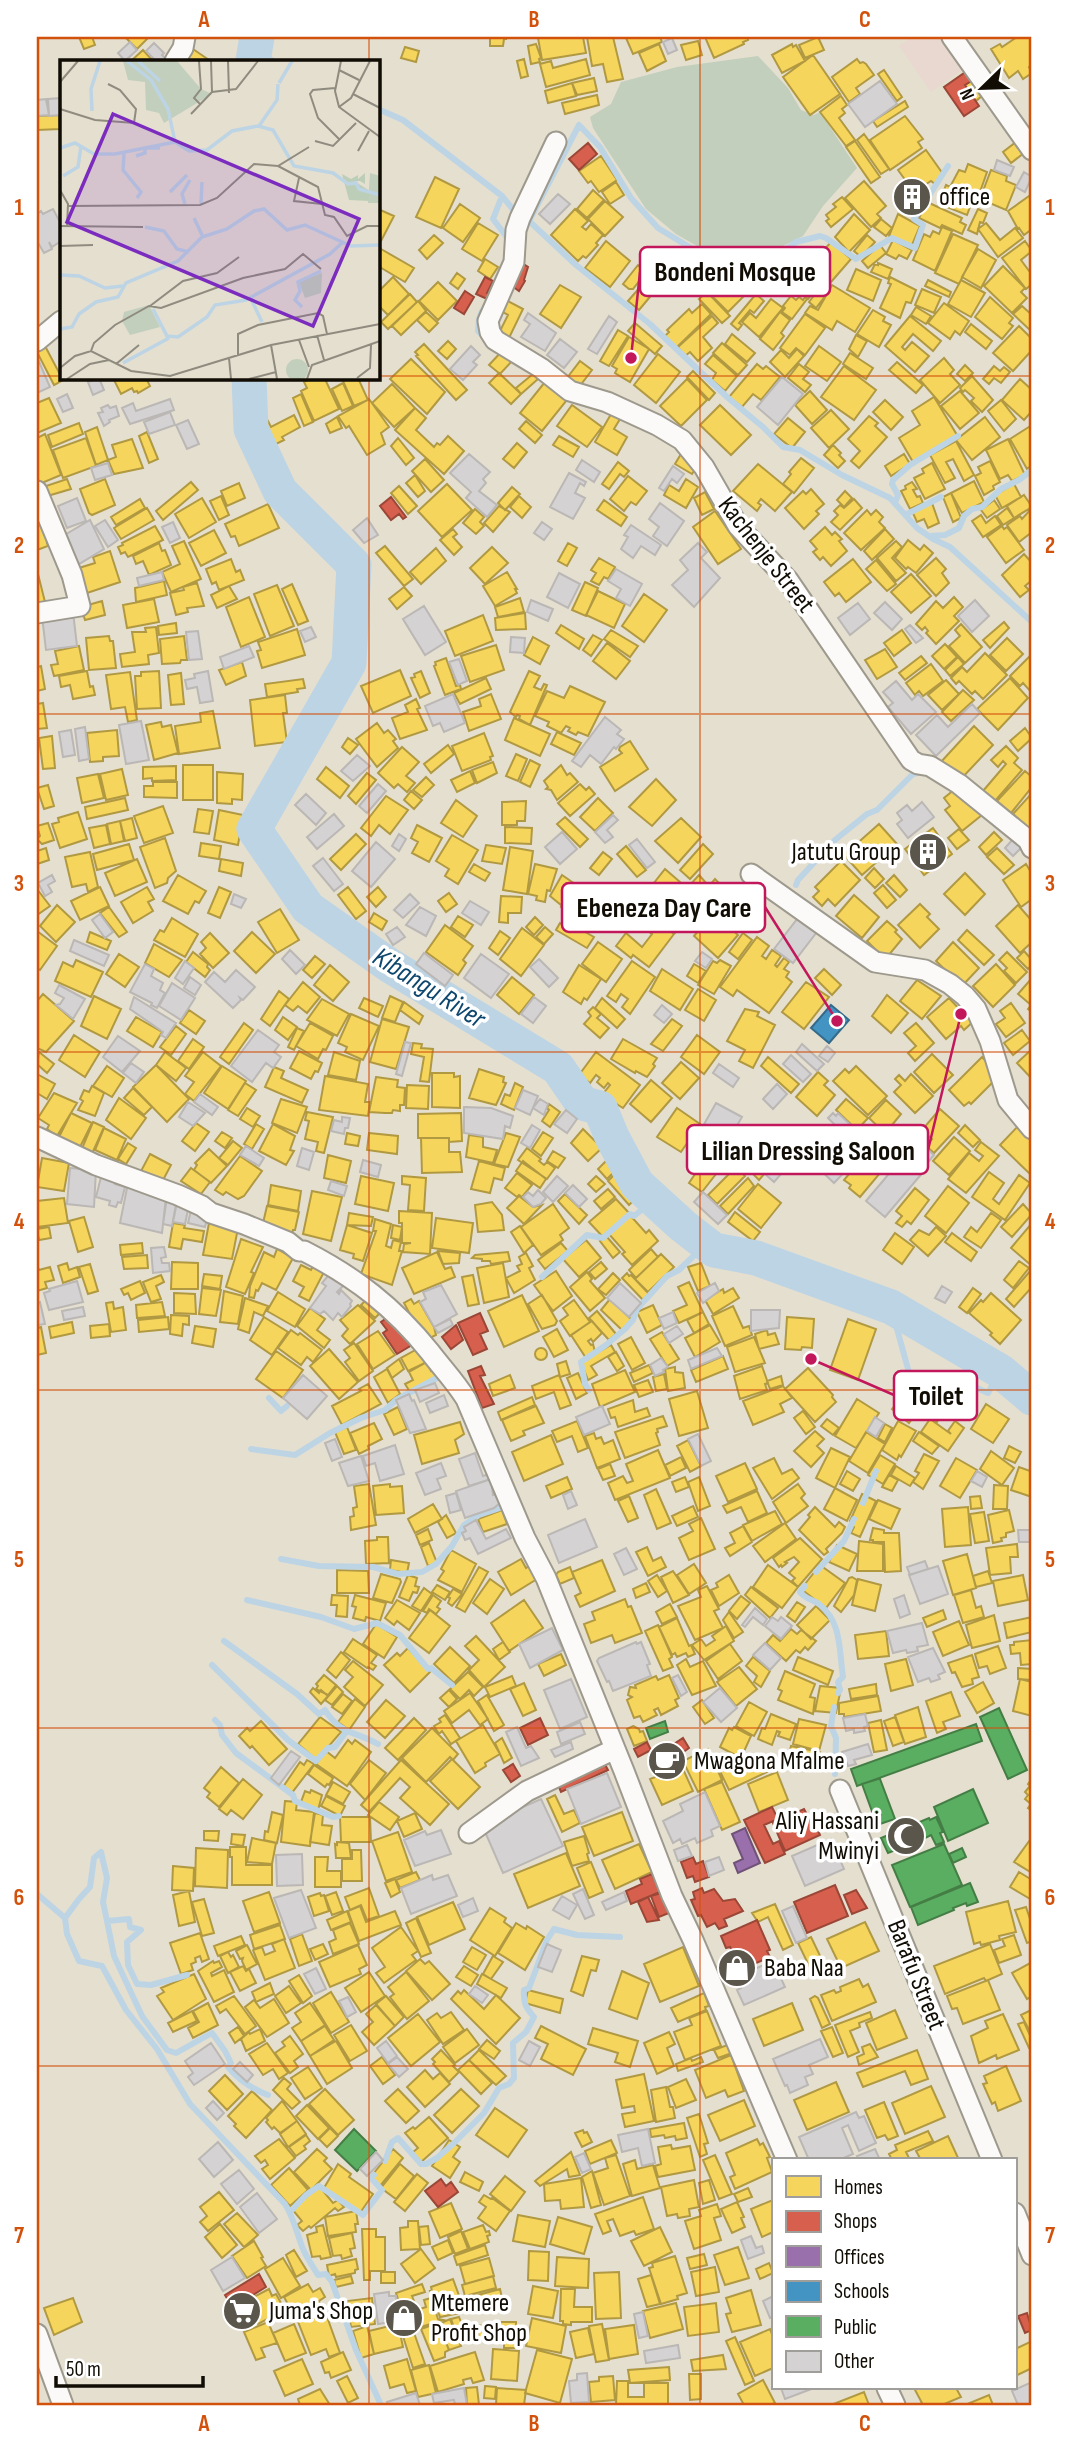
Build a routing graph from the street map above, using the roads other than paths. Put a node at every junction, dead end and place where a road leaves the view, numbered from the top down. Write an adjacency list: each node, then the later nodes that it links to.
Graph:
1 (185, 37): 3 (street)
2 (952, 37): 5 (street)
3 (176, 60)
4 (556, 142): 10 (street, Kachenje Street)
5 (1032, 150)
6 (60, 322): 7 (street)
7 (37, 341)
8 (37, 491): 9 (street)
9 (37, 613)
10 (1032, 848)
11 (751, 874): 12 (street)
12 (1032, 1129)
13 (37, 1138): 14 (street)
14 (615, 1749): 16 (street); 17 (street)
15 (840, 1790): 18 (street, Barafu Street)
16 (469, 1833)
17 (786, 2158)
18 (991, 2158)
19 (1016, 2215): 20 (street)
20 (1032, 2255)
21 (37, 2334): 22 (street)
22 (63, 2405)

